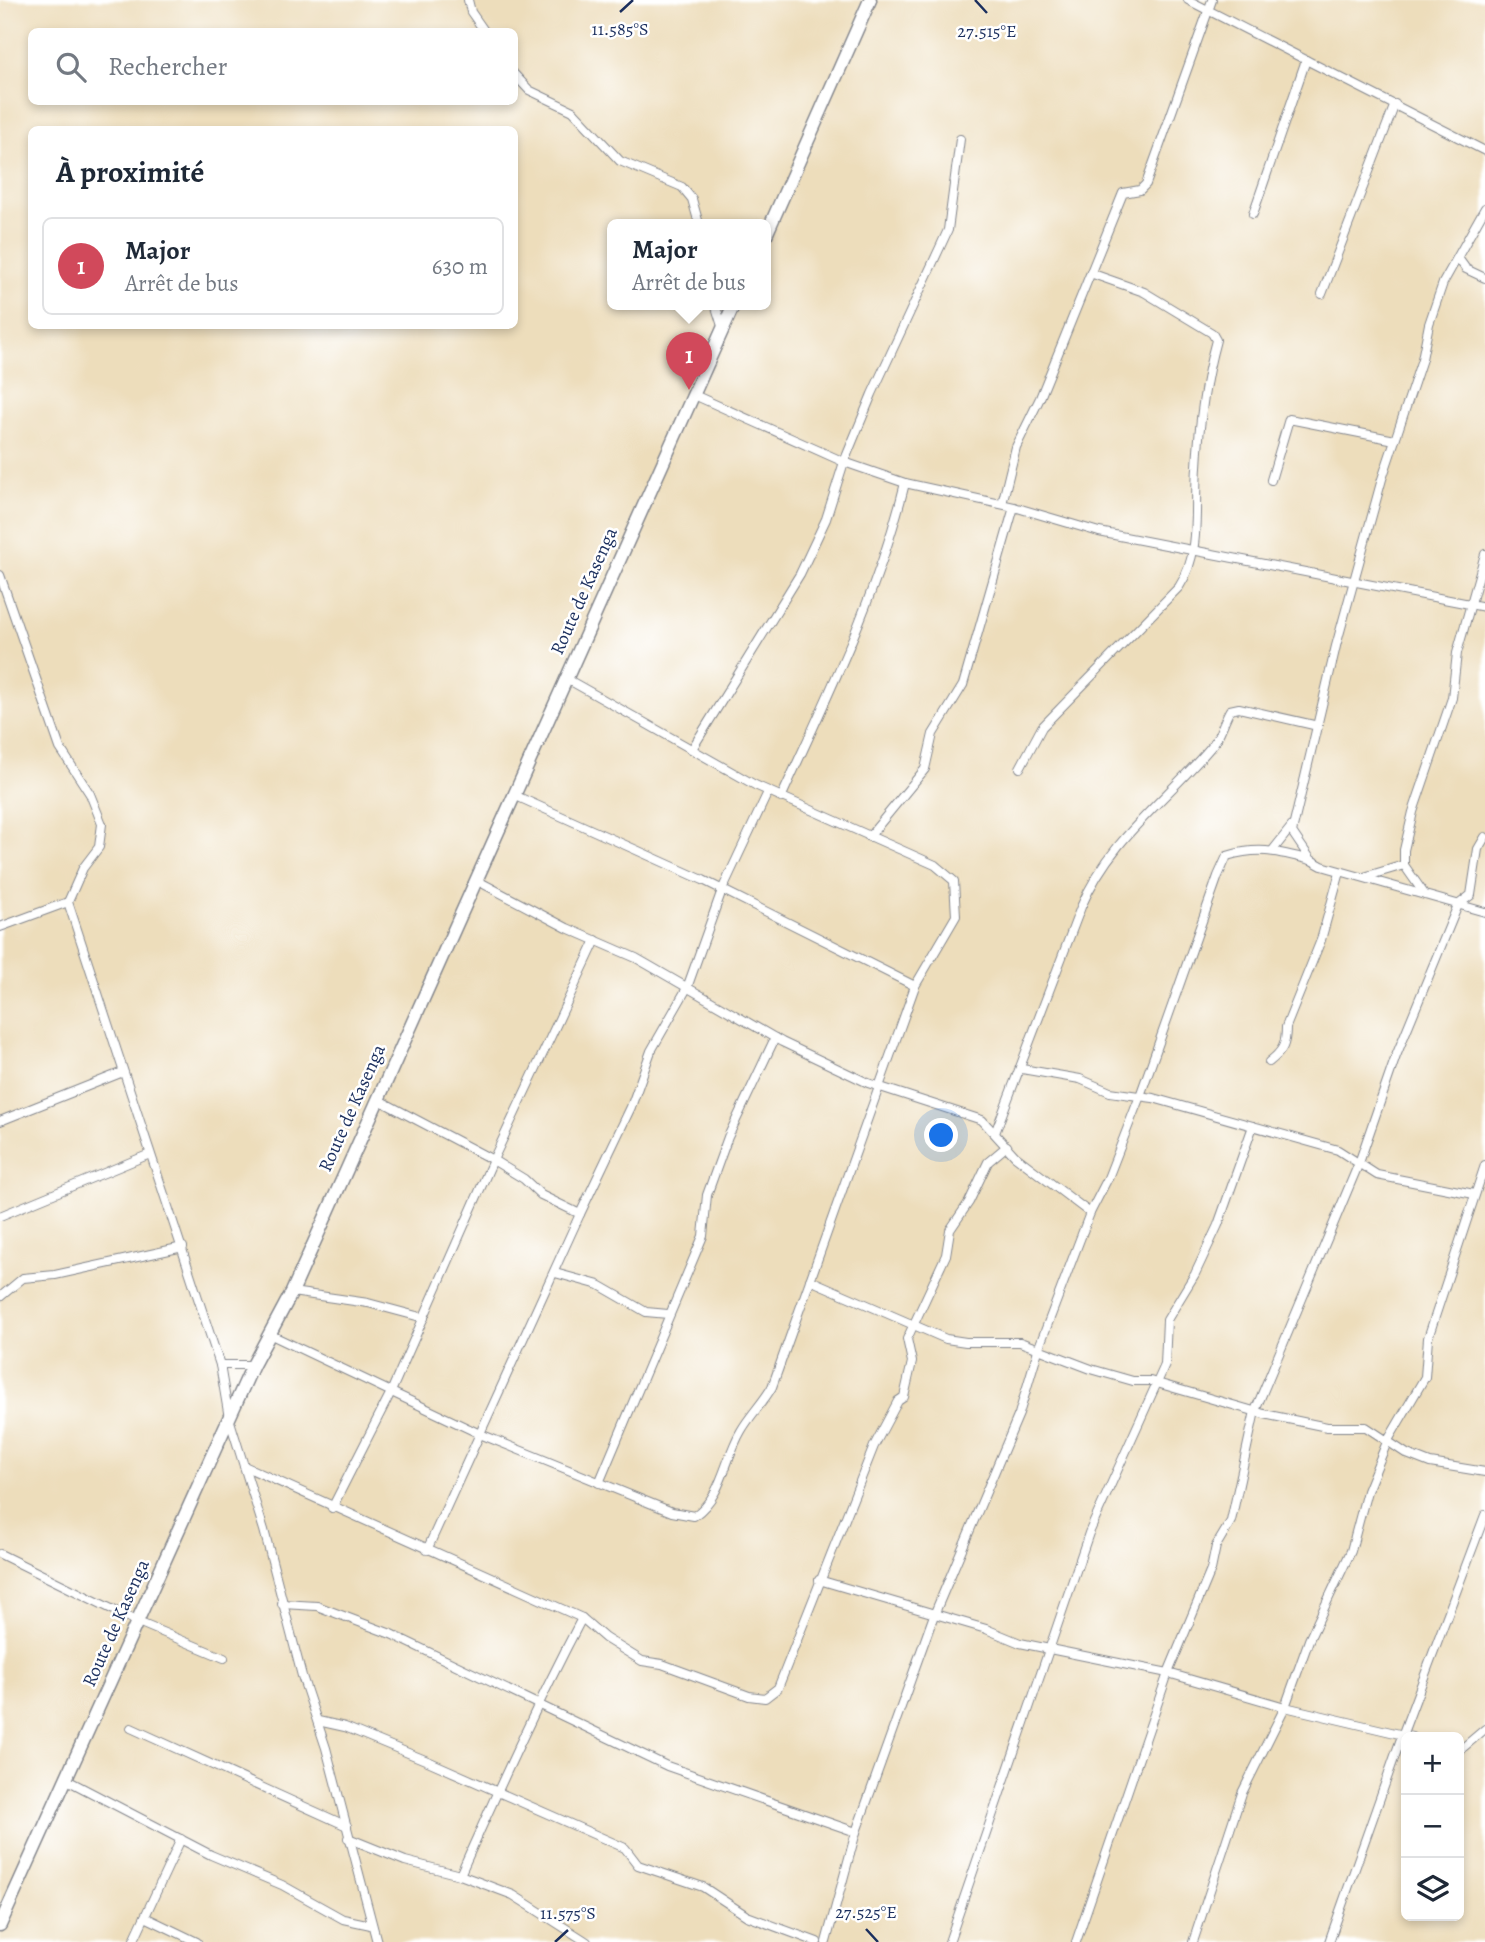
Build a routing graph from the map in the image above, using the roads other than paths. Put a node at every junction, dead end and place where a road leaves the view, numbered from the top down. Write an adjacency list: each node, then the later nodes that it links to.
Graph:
1 (468, 0): 6 (street)
2 (870, 0): 15 (highway)
3 (1188, 0): 5 (street)
4 (1212, 0): 5 (street)
5 (1209, 10): 7 (street); 17 (street)
6 (482, 28)
7 (1306, 60): 9 (street); 13 (street)
8 (518, 78): 14 (street)
9 (1395, 104): 11 (street); 19 (street)
10 (960, 139): 25 (street)
11 (1485, 151)
12 (1485, 208): 16 (street)
13 (1253, 214)
14 (698, 219)
15 (771, 224)
16 (1458, 258): 18 (street); 24 (street)
17 (1093, 274): 28 (street); 30 (street)
18 (1485, 278)
19 (1321, 294)
20 (717, 310): 22 (street)
21 (731, 310): 22 (highway, Route de Kasenga)
22 (723, 329): 23 (highway, Route de Kasenga)
23 (692, 394): 25 (street); 36 (highway, Route de Kasenga)
24 (1395, 440): 26 (street); 33 (street)
25 (844, 462): 27 (street); 38 (street)
26 (1271, 480)
27 (905, 483): 28 (street); 42 (street)
28 (1002, 504): 29 (street)
29 (1014, 507): 30 (street); 44 (street)
30 (1195, 550): 33 (street); 39 (street)
31 (1485, 554): 34 (street)
32 (0, 575): 54 (street)
33 (1354, 580): 34 (street); 37 (street)
34 (1472, 603): 35 (street); 48 (street)
35 (1485, 607)
36 (567, 679): 38 (street); 41 (highway, Route de Kasenga)
37 (1318, 726): 43 (street); 63 (street)
38 (692, 750): 40 (street)
39 (1020, 768)
40 (768, 792): 42 (street); 52 (street)
41 (514, 795): 51 (highway, Route de Kasenga); 52 (street)
42 (782, 798): 44 (street)
43 (1294, 823): 46 (street); 47 (street)
44 (869, 836): 59 (street)
45 (1485, 836): 55 (street)
46 (1273, 850): 47 (street); 66 (street)
47 (1311, 860): 49 (street)
48 (1404, 865): 50 (street); 53 (street)
49 (1340, 872): 50 (street); 62 (street)
50 (1360, 878): 53 (street)
51 (476, 880): 58 (street); 67 (highway, Route de Kasenga)
52 (722, 890): 59 (street); 60 (street)
53 (1425, 895): 55 (street)
54 (68, 901): 57 (street); 64 (street)
55 (1458, 905): 56 (street); 74 (street)
56 (1485, 912)
57 (0, 927)
58 (596, 940): 60 (street); 73 (street)
59 (915, 986): 65 (street)
60 (687, 988): 61 (street); 78 (street)
61 (775, 1038): 65 (street); 85 (street)
62 (1269, 1062)
63 (1022, 1069): 66 (street); 70 (street)
64 (123, 1072): 68 (street); 72 (street)
65 (881, 1084): 70 (street); 82 (street)
66 (1140, 1097): 69 (street); 77 (street)
67 (377, 1099): 73 (street); 83 (highway, Route de Kasenga)
68 (0, 1121)
69 (1253, 1126): 74 (street); 92 (street)
70 (996, 1133): 71 (street)
71 (1007, 1146): 77 (street); 87 (street)
72 (150, 1154): 79 (street); 80 (street)
73 (493, 1160): 78 (street); 86 (street)
74 (1359, 1163): 76 (street); 94 (street)
75 (1485, 1166): 76 (street)
76 (1474, 1194): 97 (street)
77 (1090, 1213): 89 (street)
78 (580, 1214): 81 (street)
79 (0, 1216)
80 (183, 1247): 84 (street); 90 (street)
81 (555, 1273): 85 (street); 96 (street)
82 (810, 1280): 87 (street); 100 (street)
83 (292, 1292): 86 (street); 88 (highway, Route de Kasenga)
84 (0, 1297)
85 (668, 1314): 100 (street)
86 (424, 1318): 93 (street)
87 (911, 1326): 89 (street); 105 (street)
88 (269, 1334): 91 (highway, Route de Kasenga); 93 (street)
89 (1039, 1347): 92 (street); 107 (street)
90 (220, 1365): 91 (street); 95 (street)
91 (253, 1365): 95 (highway, Route de Kasenga)
92 (1157, 1384): 94 (street); 110 (street)
93 (390, 1394): 96 (street); 101 (street)
94 (1255, 1412): 97 (street); 112 (street)
95 (229, 1418): 98 (street); 109 (highway, Route de Kasenga)
96 (480, 1434): 100 (street); 103 (street)
97 (1387, 1442): 99 (street); 114 (street)
98 (244, 1466): 101 (street); 106 (street)
99 (1485, 1472)
100 (599, 1483)
101 (332, 1508): 103 (street)
102 (1485, 1515): 118 (street)
103 (427, 1550): 108 (street)
104 (0, 1554): 109 (street)
105 (819, 1580): 107 (street); 108 (street)
106 (282, 1604): 113 (street); 115 (street)
107 (934, 1615): 110 (street); 125 (street)
108 (582, 1618): 113 (street)
109 (138, 1622): 111 (street); 122 (highway, Route de Kasenga)
110 (1048, 1648): 112 (street); 138 (street)
111 (224, 1658)
112 (1168, 1673): 114 (street); 139 (street)
113 (536, 1706): 123 (street); 125 (street)
114 (1285, 1707): 119 (street); 140 (street)
115 (318, 1721): 123 (street); 124 (street)
116 (131, 1728): 124 (street)
117 (1485, 1729): 121 (street)
118 (1403, 1732)
119 (1401, 1733)
120 (1401, 1739): 141 (street)
121 (1464, 1747)
122 (65, 1779): 127 (street); 130 (highway, Route de Kasenga)
123 (498, 1795): 128 (street); 136 (street)
124 (347, 1826): 126 (street)
125 (856, 1832): 137 (street)
126 (348, 1838): 128 (street); 131 (street)
127 (181, 1839): 129 (street); 131 (street)
128 (460, 1875): 135 (street)
129 (145, 1917): 132 (street); 133 (street)
130 (0, 1925)
131 (371, 1925): 134 (street)
132 (133, 1942)
133 (197, 1942)
134 (377, 1942)
135 (587, 1942)
136 (817, 1942)
137 (826, 1942)
138 (949, 1942)
139 (1076, 1942)
140 (1193, 1942)
141 (1329, 1942)

